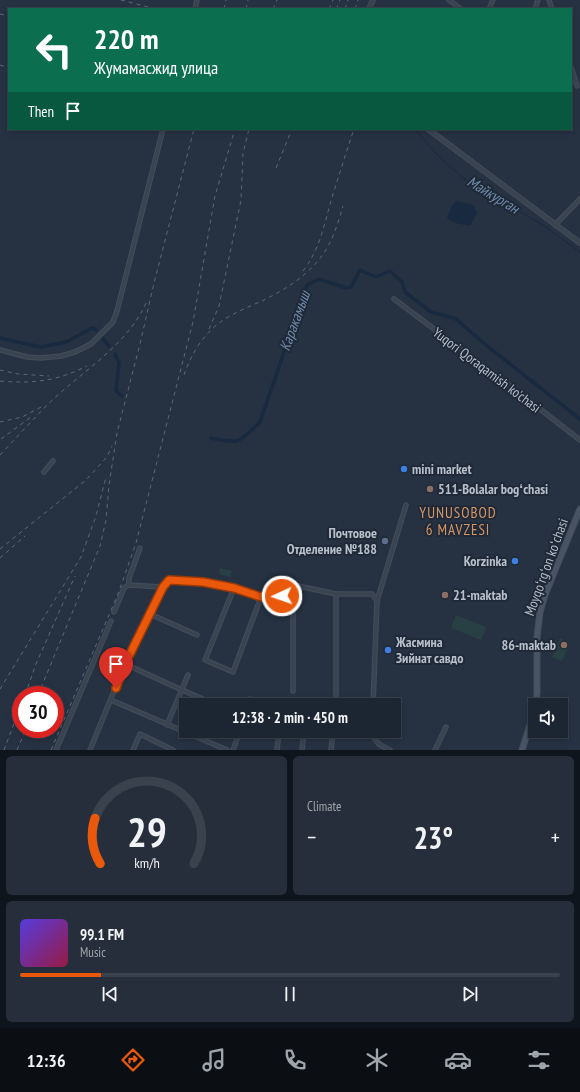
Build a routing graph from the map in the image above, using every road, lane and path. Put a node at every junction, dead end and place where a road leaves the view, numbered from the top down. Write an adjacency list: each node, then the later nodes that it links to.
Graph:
1 (450, 0): 2 (street)
2 (460, 8)
3 (572, 70): 4 (street)
4 (578, 86)
5 (163, 130): 11 (street)
6 (429, 130): 8 (street)
7 (580, 199): 8 (street)
8 (556, 225): 9 (street)
9 (580, 243)
10 (394, 299): 12 (street, Yuqori Qoraqamish ko'chasi)
11 (0, 350)
12 (580, 440)
13 (53, 461): 14 (street)
14 (44, 472)
15 (406, 505): 26 (street)
16 (580, 510): 38 (main road, Moyqoʻrgʻon koʻchasi)
17 (140, 548): 19 (street)
18 (295, 581): 20 (street)
19 (129, 585): 21 (street); 27 (street)
20 (298, 586): 23 (street); 24 (street)
21 (163, 587): 22 (street); 28 (street)
22 (234, 588): 25 (street); 25 (street)
23 (336, 594): 26 (street); 36 (street)
24 (293, 595): 25 (street); 34 (street)
25 (261, 597)
26 (377, 601): 37 (street)
27 (114, 612)
28 (150, 614): 30 (street); 31 (street)
29 (111, 621): 48 (street)
30 (197, 635)
31 (125, 664): 33 (street); 39 (street)
32 (188, 675): 33 (street)
33 (182, 690): 35 (street); 40 (street)
34 (293, 691)
35 (201, 698)
36 (336, 698)
37 (374, 698)
38 (537, 698)
39 (111, 700): 40 (street); 49 (street)
40 (167, 725): 52 (street)
41 (446, 727): 58 (street)
42 (528, 731): 59 (main road)
43 (237, 738): 53 (street)
44 (278, 738): 54 (street)
45 (303, 738): 55 (street)
46 (332, 738): 56 (street)
47 (374, 738): 57 (street)
48 (56, 750)
49 (90, 750)
50 (132, 750): 51 (street)
51 (173, 750)
52 (227, 750)
53 (233, 750)
54 (277, 750)
55 (302, 750)
56 (331, 750)
57 (390, 750)
58 (435, 750)
59 (522, 750)

